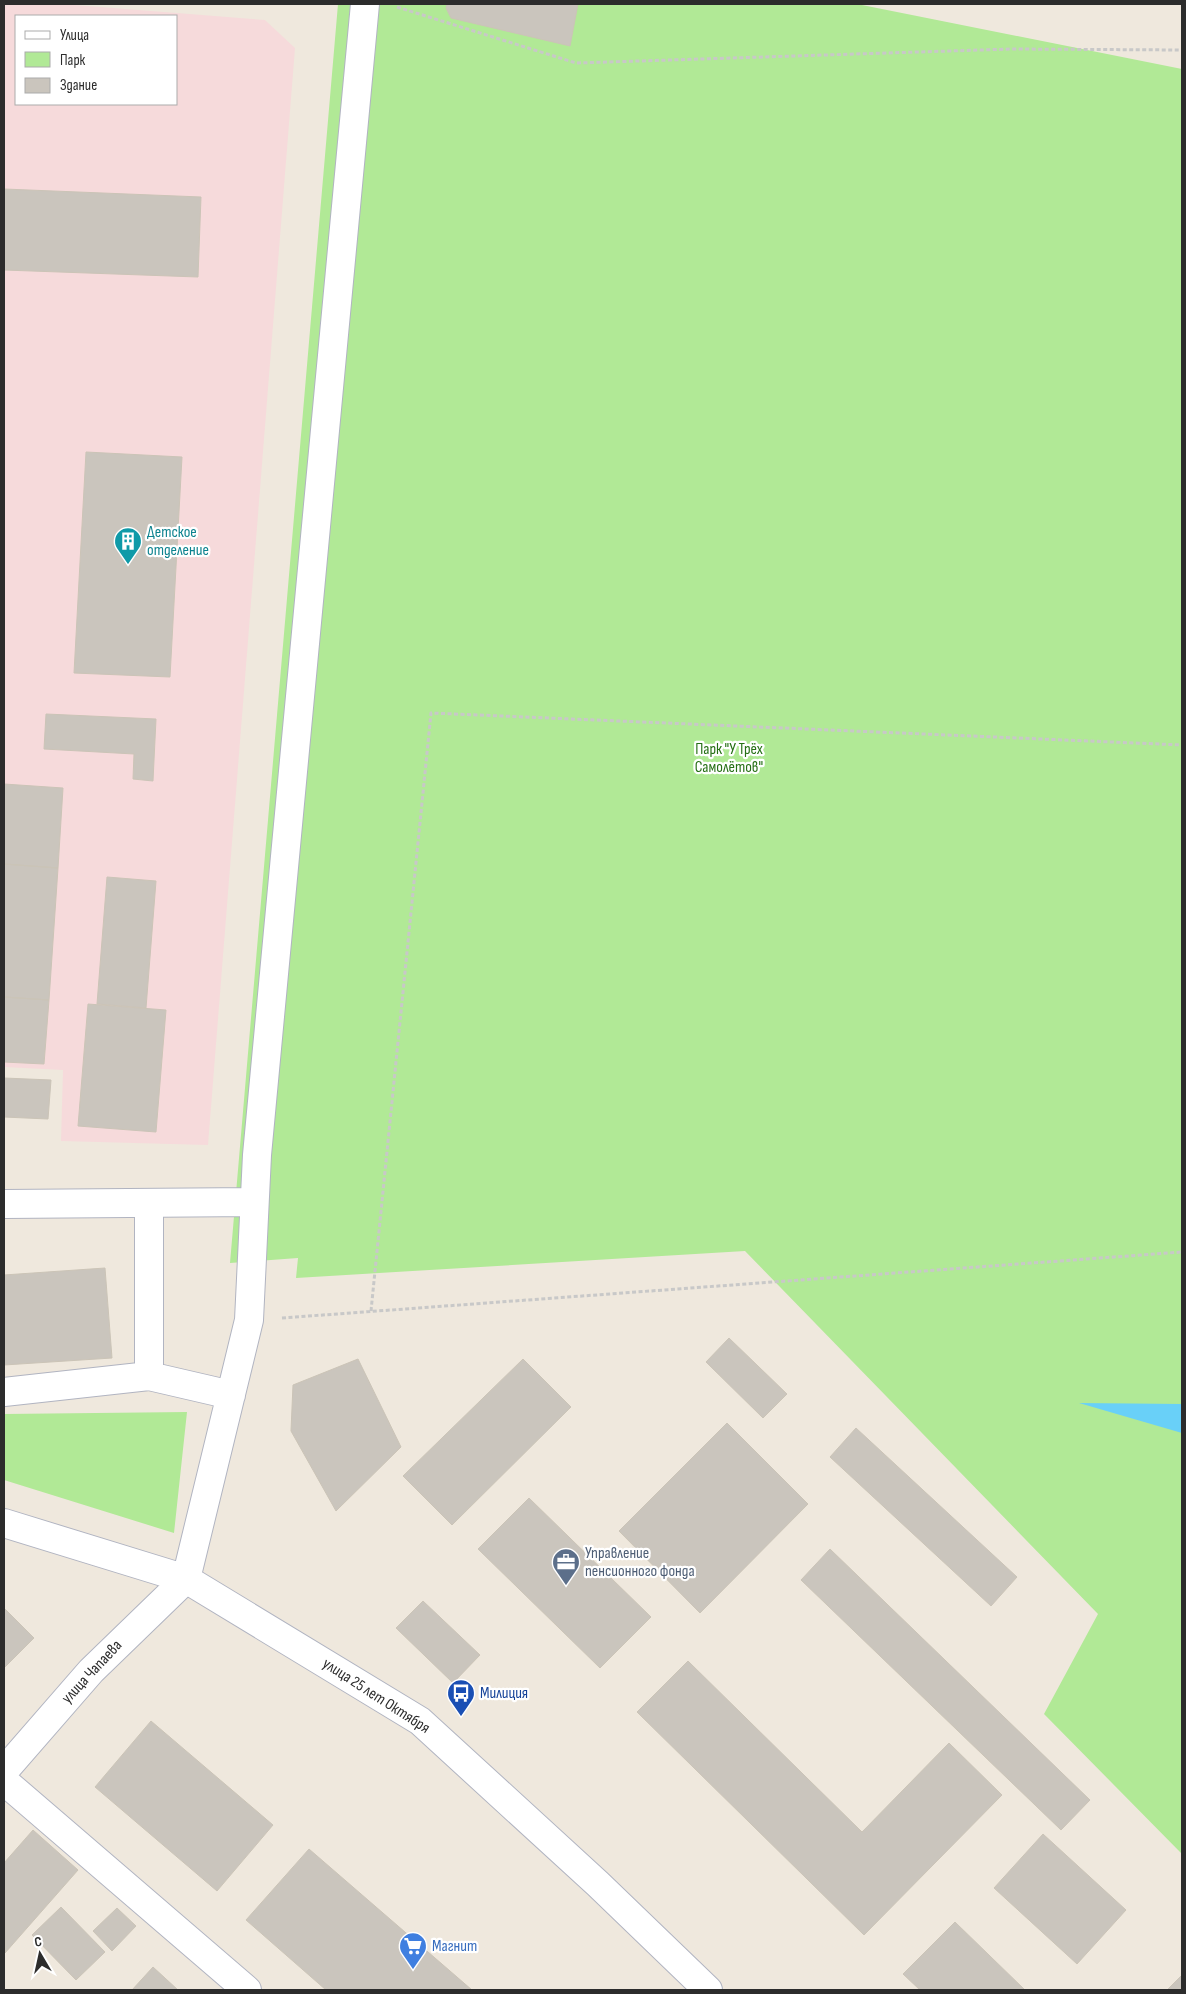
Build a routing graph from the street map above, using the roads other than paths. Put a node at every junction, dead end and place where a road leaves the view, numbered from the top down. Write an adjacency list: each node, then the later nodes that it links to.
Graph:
1 (365, 4): 2 (street)
2 (254, 1202): 3 (street); 7 (street)
3 (149, 1203): 4 (street); 5 (street)
4 (4, 1204)
5 (149, 1376): 6 (street); 7 (street)
6 (4, 1392)
7 (231, 1395): 9 (street)
8 (4, 1523): 9 (street, улица 25 лет Октября)
9 (186, 1579): 10 (street, улица Чапаева); 13 (street, улица 25 лет Октября)
10 (4, 1771)
11 (4, 1781): 12 (street)
12 (247, 1990)
13 (708, 1990)

